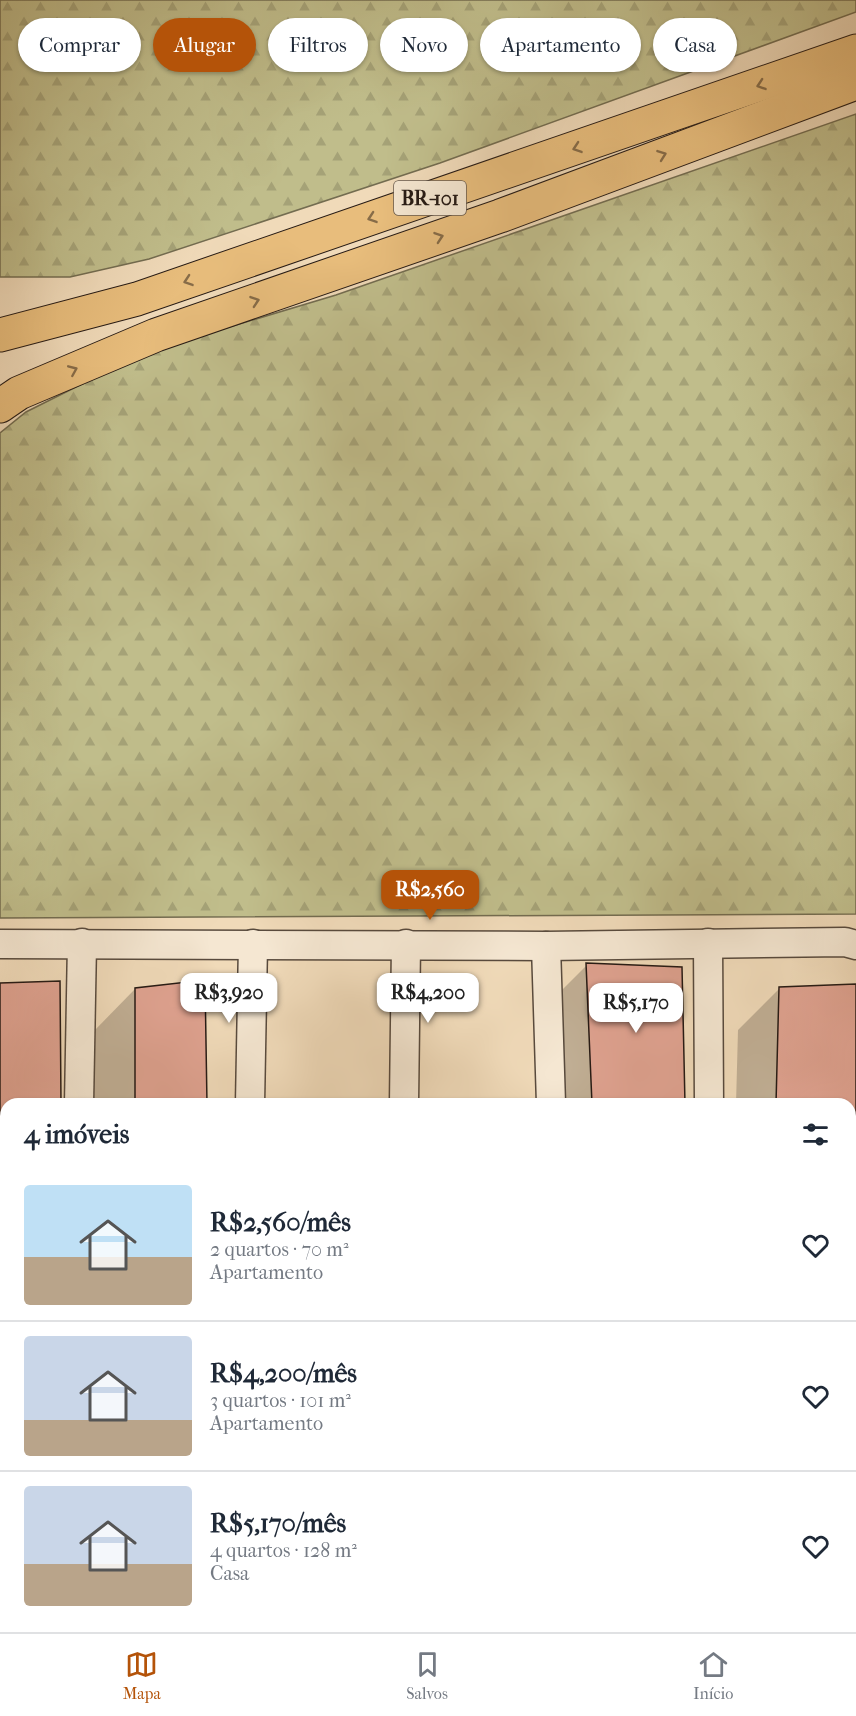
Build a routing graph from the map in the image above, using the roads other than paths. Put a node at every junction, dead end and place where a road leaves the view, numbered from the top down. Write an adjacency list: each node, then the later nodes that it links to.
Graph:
1 (856, 51): 3 (highway, BR-101, one-way to 3)
2 (856, 83): 4 (highway, BR-101, one-way to 2)
3 (0, 335)
4 (0, 405)
5 (82, 943): 7 (street); 8 (street); 12 (street)
6 (708, 943): 10 (street); 11 (street); 16 (street)
7 (0, 944)
8 (253, 944): 9 (street); 13 (street)
9 (406, 944): 11 (street); 14 (street)
10 (856, 945)
11 (546, 946): 15 (street)
12 (79, 1098)
13 (250, 1098)
14 (404, 1098)
15 (551, 1098)
16 (709, 1098)

